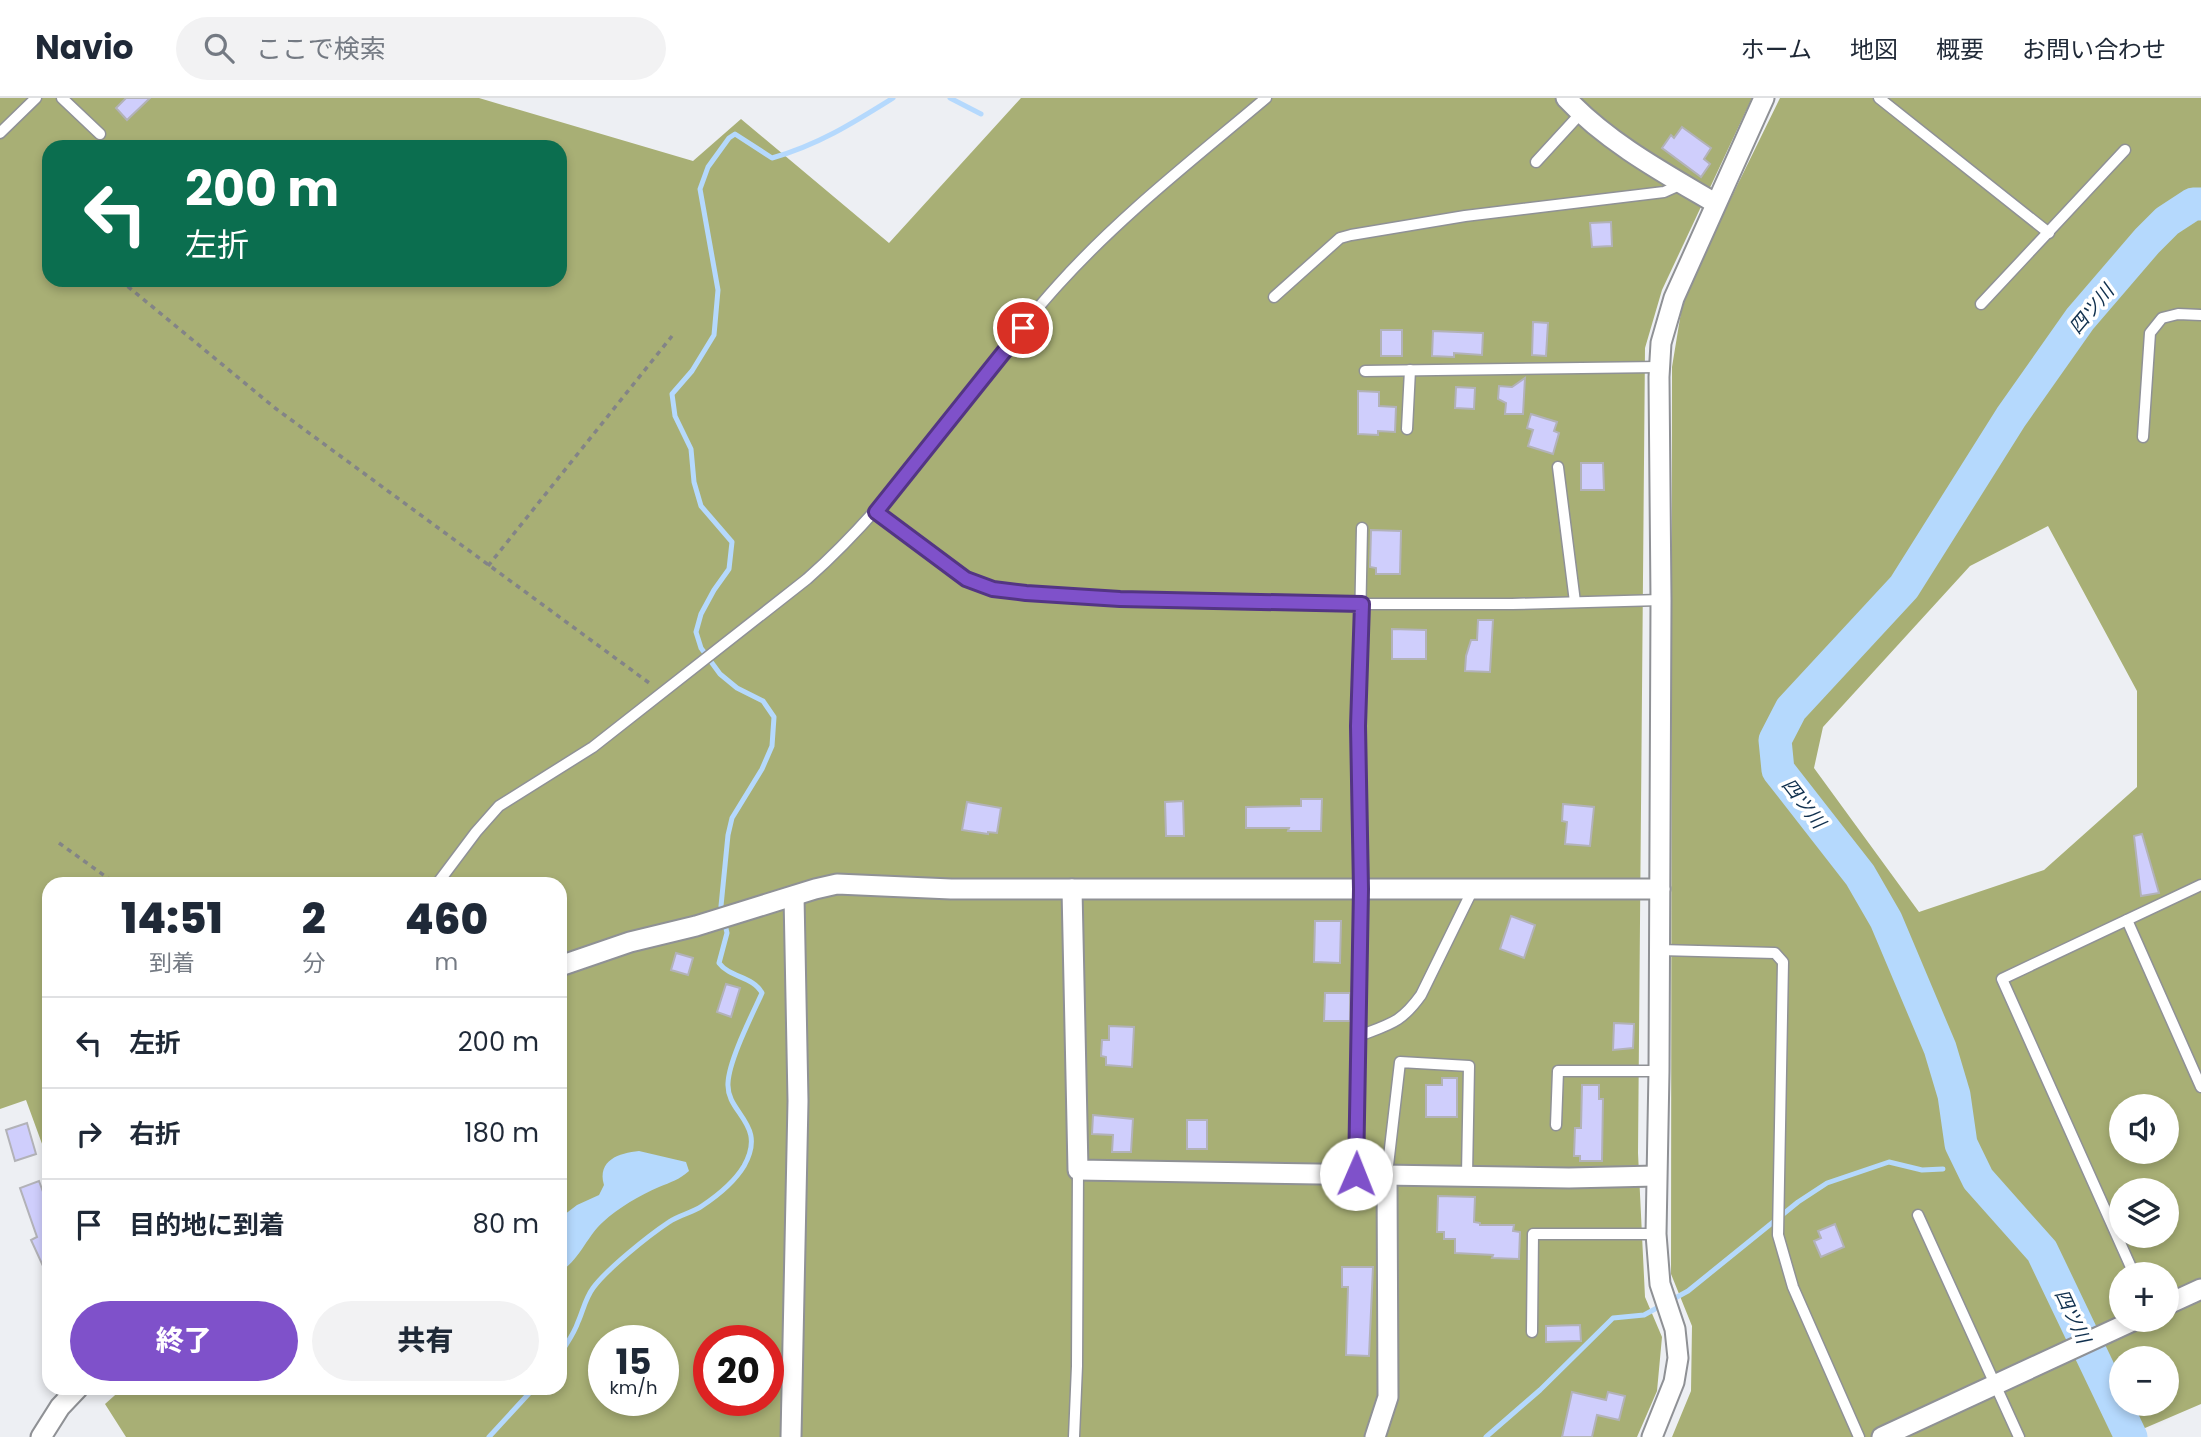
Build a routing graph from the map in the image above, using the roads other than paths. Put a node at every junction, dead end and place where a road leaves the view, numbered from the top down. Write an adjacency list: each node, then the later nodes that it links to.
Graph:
1 (36, 98): 7 (lane)
2 (62, 98): 8 (lane)
3 (1266, 98): 23 (lane)
4 (1764, 98): 12 (street)
5 (1879, 98): 13 (lane)
6 (1571, 102): 10 (lane); 11 (street)
7 (0, 133)
8 (100, 134)
9 (2125, 150): 13 (lane)
10 (1536, 162)
11 (1682, 184): 12 (street); 14 (lane)
12 (1715, 203): 17 (street)
13 (2049, 233): 15 (lane)
14 (1274, 297)
15 (1981, 304)
16 (2201, 315): 21 (lane)
17 (1659, 367): 18 (lane); 25 (street)
18 (1409, 370): 19 (lane); 20 (lane)
19 (1365, 371)
20 (1407, 429)
21 (2143, 437)
22 (1558, 467): 26 (lane)
23 (876, 512): 27 (lane); 28 (lane)
24 (1362, 528): 27 (lane)
25 (1661, 600): 26 (lane); 33 (street)
26 (1576, 603): 27 (lane)
27 (1362, 604): 31 (lane)
28 (442, 877)
29 (2201, 885): 35 (lane)
30 (1072, 889): 31 (street); 34 (street); 42 (street)
31 (1361, 889): 32 (street); 38 (lane)
32 (1473, 889): 33 (street); 38 (lane)
33 (1660, 889): 36 (street)
34 (794, 896): 37 (street); 57 (street)
35 (2127, 920): 40 (lane); 49 (lane)
36 (1660, 950): 39 (street); 61 (lane)
37 (567, 964)
38 (1359, 1035): 43 (lane)
39 (1659, 1071): 41 (lane); 46 (street)
40 (2201, 1087)
41 (1556, 1125)
42 (1078, 1170): 43 (street); 58 (lane)
43 (1356, 1174): 44 (street)
44 (1387, 1174): 45 (street); 45 (lane); 59 (street)
45 (1467, 1175): 46 (street)
46 (1656, 1176): 48 (street)
47 (1918, 1215): 54 (lane)
48 (1656, 1234): 53 (lane); 60 (street)
49 (2129, 1262)
50 (2201, 1289): 51 (street)
51 (2179, 1299)
52 (2109, 1331): 54 (street)
53 (1532, 1332)
54 (1995, 1384): 62 (street); 63 (lane)
55 (71, 1395): 56 (street)
56 (41, 1437)
57 (791, 1437)
58 (1074, 1437)
59 (1375, 1437)
60 (1651, 1437)
61 (1860, 1437)
62 (1882, 1437)
63 (2019, 1437)

